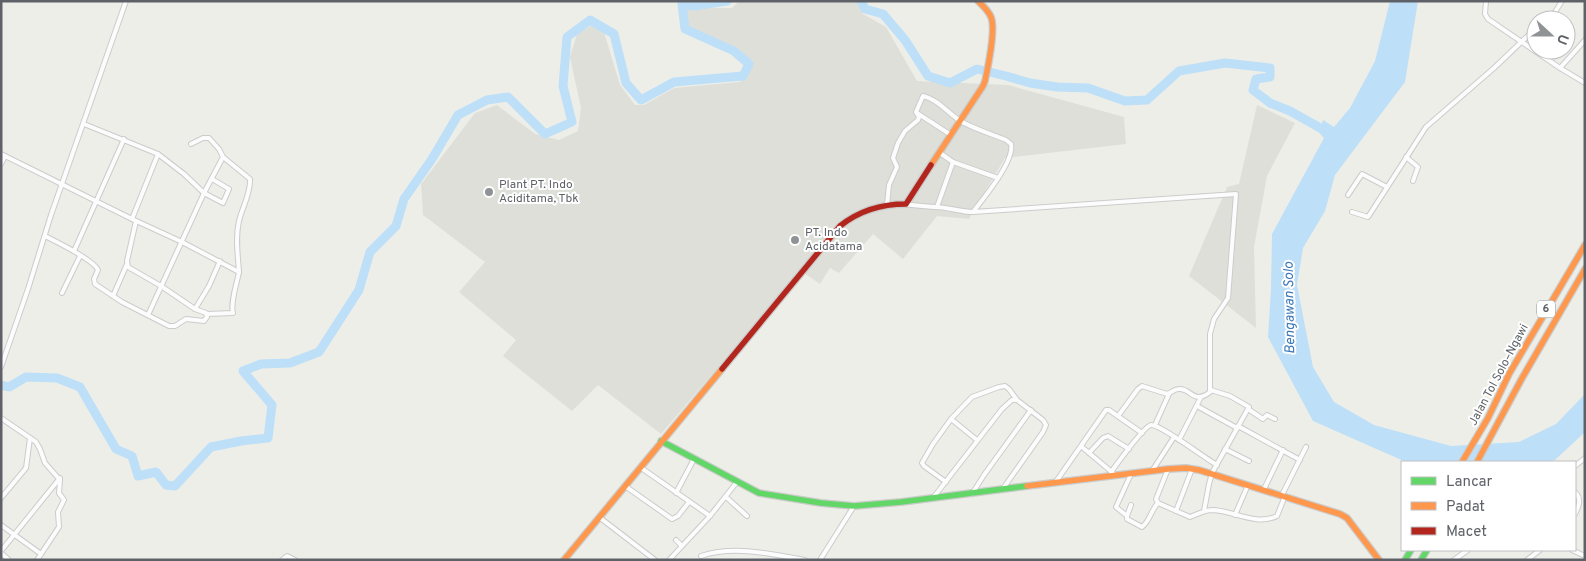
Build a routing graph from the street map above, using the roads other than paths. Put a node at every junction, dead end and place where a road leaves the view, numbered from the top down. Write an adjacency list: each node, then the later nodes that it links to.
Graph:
1 (126, 1): 11 (street)
2 (978, 1): 10 (main road)
3 (1486, 1): 6 (street)
4 (1526, 37): 6 (street)
5 (1585, 40): 7 (street)
6 (1521, 42): 7 (street); 18 (street)
7 (1560, 68): 8 (street)
8 (1585, 83)
9 (916, 112): 10 (street); 12 (street); 31 (street)
10 (960, 121): 12 (main road); 23 (street)
11 (84, 124): 13 (street); 25 (street)
12 (951, 135): 15 (main road)
13 (124, 139): 16 (street); 29 (street)
14 (191, 144): 19 (street)
15 (940, 153): 20 (street); 30 (main road)
16 (158, 154): 27 (street); 35 (street)
17 (3, 155): 21 (street); 25 (street)
18 (1406, 156): 24 (street); 26 (street)
19 (223, 157): 22 (street); 44 (street)
20 (953, 162): 23 (street); 32 (street)
21 (1, 164)
22 (212, 178): 27 (street); 27 (street)
23 (998, 178): 33 (street)
24 (1413, 181)
25 (63, 184): 29 (street); 36 (street)
26 (1387, 187): 28 (street); 34 (street)
27 (204, 194): 37 (street)
28 (1348, 195)
29 (96, 202): 35 (street); 39 (street)
30 (906, 204): 31 (main road); 32 (street)
31 (887, 205): 70 (main road)
32 (937, 207): 33 (street)
33 (972, 212): 52 (street)
34 (1352, 212)
35 (134, 220): 37 (street); 42 (street)
36 (45, 236): 39 (street); 51 (street)
37 (182, 242): 41 (street); 45 (street)
38 (1585, 245): 80 (main road, Jalan Tol Solo–Ngawi / 6)
39 (74, 251): 40 (street)
40 (80, 256): 46 (street); 47 (street)
41 (220, 262): 44 (street); 48 (street)
42 (127, 264): 45 (street); 47 (street)
43 (1585, 269): 81 (main road, Jalan Tol Solo–Ngawi / 6)
44 (239, 272): 49 (street)
45 (161, 286): 48 (street); 50 (street)
46 (62, 293)
47 (113, 296): 50 (street)
48 (195, 309): 49 (street)
49 (207, 314): 50 (street)
50 (148, 315)
51 (1, 367)
52 (1211, 390): 54 (street); 57 (street)
53 (1170, 394): 54 (street); 59 (street); 63 (street)
54 (1201, 397): 56 (street)
55 (1017, 400): 58 (street); 60 (street); 68 (street)
56 (1196, 406): 64 (street); 69 (street)
57 (1248, 409): 61 (street); 64 (street)
58 (1031, 410): 97 (street); 99 (street)
59 (1118, 416): 65 (street); 71 (street)
60 (951, 419): 68 (street); 92 (street)
61 (1275, 419)
62 (2, 420): 67 (street)
63 (1155, 425): 65 (street); 66 (street)
64 (1238, 427): 74 (street); 75 (street)
65 (1142, 433): 73 (street)
66 (1174, 437): 69 (street); 86 (street)
67 (30, 438): 90 (street); 103 (street)
68 (977, 440): 92 (street)
69 (1179, 440): 82 (street)
70 (662, 441): 77 (main road); 83 (main road)
71 (1082, 447): 76 (street); 93 (street)
72 (1306, 447): 78 (street)
73 (1129, 449): 76 (street); 87 (street)
74 (1225, 449): 79 (street); 82 (street)
75 (1283, 450): 78 (street); 96 (street)
76 (1089, 453): 87 (street)
77 (694, 459): 91 (main road); 98 (street)
78 (1300, 460): 101 (street)
79 (1249, 461)
80 (1463, 461)
81 (1479, 461)
82 (1217, 465): 88 (street)
83 (640, 467): 95 (main road); 98 (street)
84 (1192, 468): 85 (main road); 88 (main road); 111 (street)
85 (1168, 469): 86 (main road); 106 (street)
86 (1152, 471): 89 (main road)
87 (1114, 473): 89 (main road); 93 (main road)
88 (1212, 473): 94 (main road); 112 (street)
89 (1131, 474): 117 (street)
90 (60, 478): 120 (street); 125 (street)
91 (737, 482): 102 (street); 108 (main road)
92 (946, 482): 104 (street)
93 (1055, 483): 97 (main road)
94 (1248, 484): 96 (main road); 114 (street)
95 (625, 486): 105 (street); 118 (main road)
96 (1264, 489): 101 (main road)
97 (1002, 490): 99 (main road)
98 (676, 493): 105 (street)
99 (972, 494): 104 (main road)
100 (1576, 494): 109 (street)
101 (1284, 496): 114 (street); 136 (main road)
102 (726, 497): 115 (street); 116 (street)
103 (1, 498)
104 (934, 498): 108 (main road)
105 (689, 502): 115 (street)
106 (1158, 503): 111 (street); 117 (street)
107 (1131, 505): 117 (street)
108 (854, 506): 135 (street)
109 (1578, 508): 110 (street); 113 (street)
110 (1585, 508)
111 (1176, 511): 112 (street)
112 (1204, 511): 114 (street)
113 (1576, 512)
114 (1235, 515)
115 (710, 516): 122 (street)
116 (747, 516)
117 (1127, 516)
118 (599, 517): 131 (main road); 132 (street)
119 (1, 525): 120 (street)
120 (14, 536): 124 (street); 125 (street)
121 (676, 540): 122 (street)
122 (682, 546): 133 (street)
123 (1539, 551): 137 (street)
124 (1, 552): 127 (street)
125 (41, 554): 128 (street)
126 (701, 556): 134 (street)
127 (9, 560)
128 (37, 560)
129 (282, 560): 130 (street)
130 (295, 560)
131 (564, 560)
132 (655, 560)
133 (668, 560)
134 (805, 560)
135 (820, 560)
136 (1379, 560)
137 (1527, 560)

